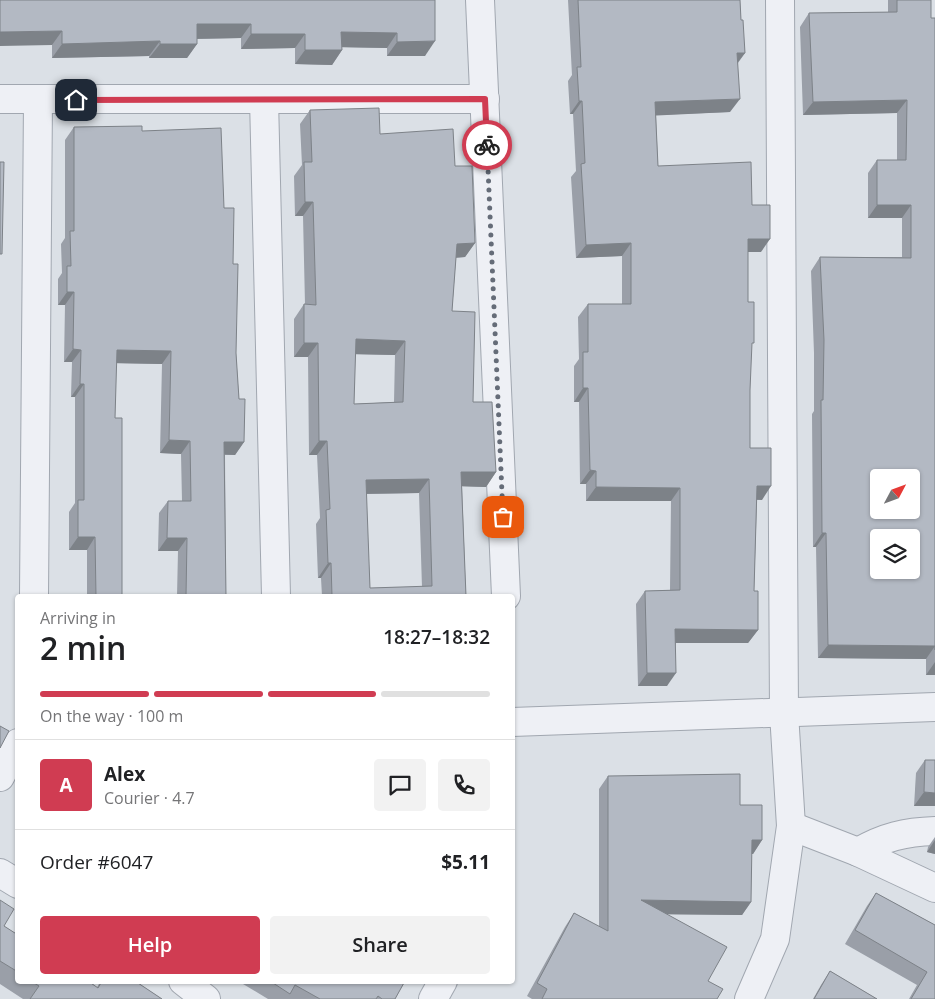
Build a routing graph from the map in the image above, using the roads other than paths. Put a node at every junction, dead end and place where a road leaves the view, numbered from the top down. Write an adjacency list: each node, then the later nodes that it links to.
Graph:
1 (480, 0): 5 (street)
2 (780, 0): 11 (street)
3 (0, 99): 6 (street)
4 (264, 99): 5 (street); 6 (street); 8 (street)
5 (485, 99): 9 (street)
6 (38, 100): 7 (street)
7 (34, 594)
8 (276, 594)
9 (506, 594)
10 (935, 707): 11 (street)
11 (784, 713): 12 (street); 15 (street)
12 (515, 722)
13 (15, 749): 14 (street)
14 (0, 778)
15 (790, 826): 17 (street); 25 (street)
16 (935, 830): 17 (street)
17 (858, 852): 20 (street)
18 (0, 873): 19 (street)
19 (15, 882)
20 (935, 888)
21 (186, 984): 23 (street)
22 (441, 984): 24 (street)
23 (206, 999)
24 (433, 999)
25 (749, 999)

